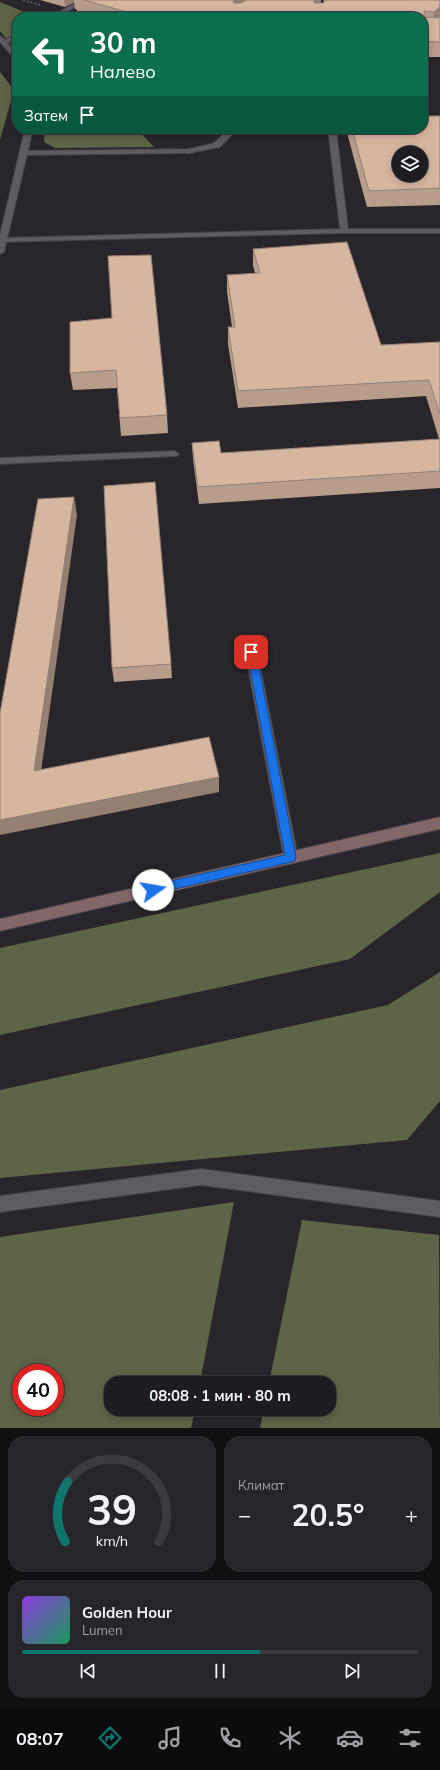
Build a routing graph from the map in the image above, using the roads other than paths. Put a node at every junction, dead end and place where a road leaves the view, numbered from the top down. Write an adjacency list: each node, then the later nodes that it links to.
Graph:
1 (85, 0): 2 (street)
2 (62, 12)
3 (12, 37): 4 (street)
4 (2, 40): 5 (street)
5 (12, 52)
6 (28, 134): 9 (street)
7 (228, 134): 9 (street)
8 (333, 134): 10 (street)
9 (23, 153): 12 (street)
10 (344, 231): 11 (street); 12 (street)
11 (440, 231)
12 (3, 240): 13 (street)
13 (0, 252)
14 (174, 454): 15 (street)
15 (0, 461)
16 (251, 652): 18 (street)
17 (440, 823): 18 (street)
18 (291, 858): 19 (street)
19 (0, 925)
20 (0, 1204): 21 (street)
21 (440, 1209)

